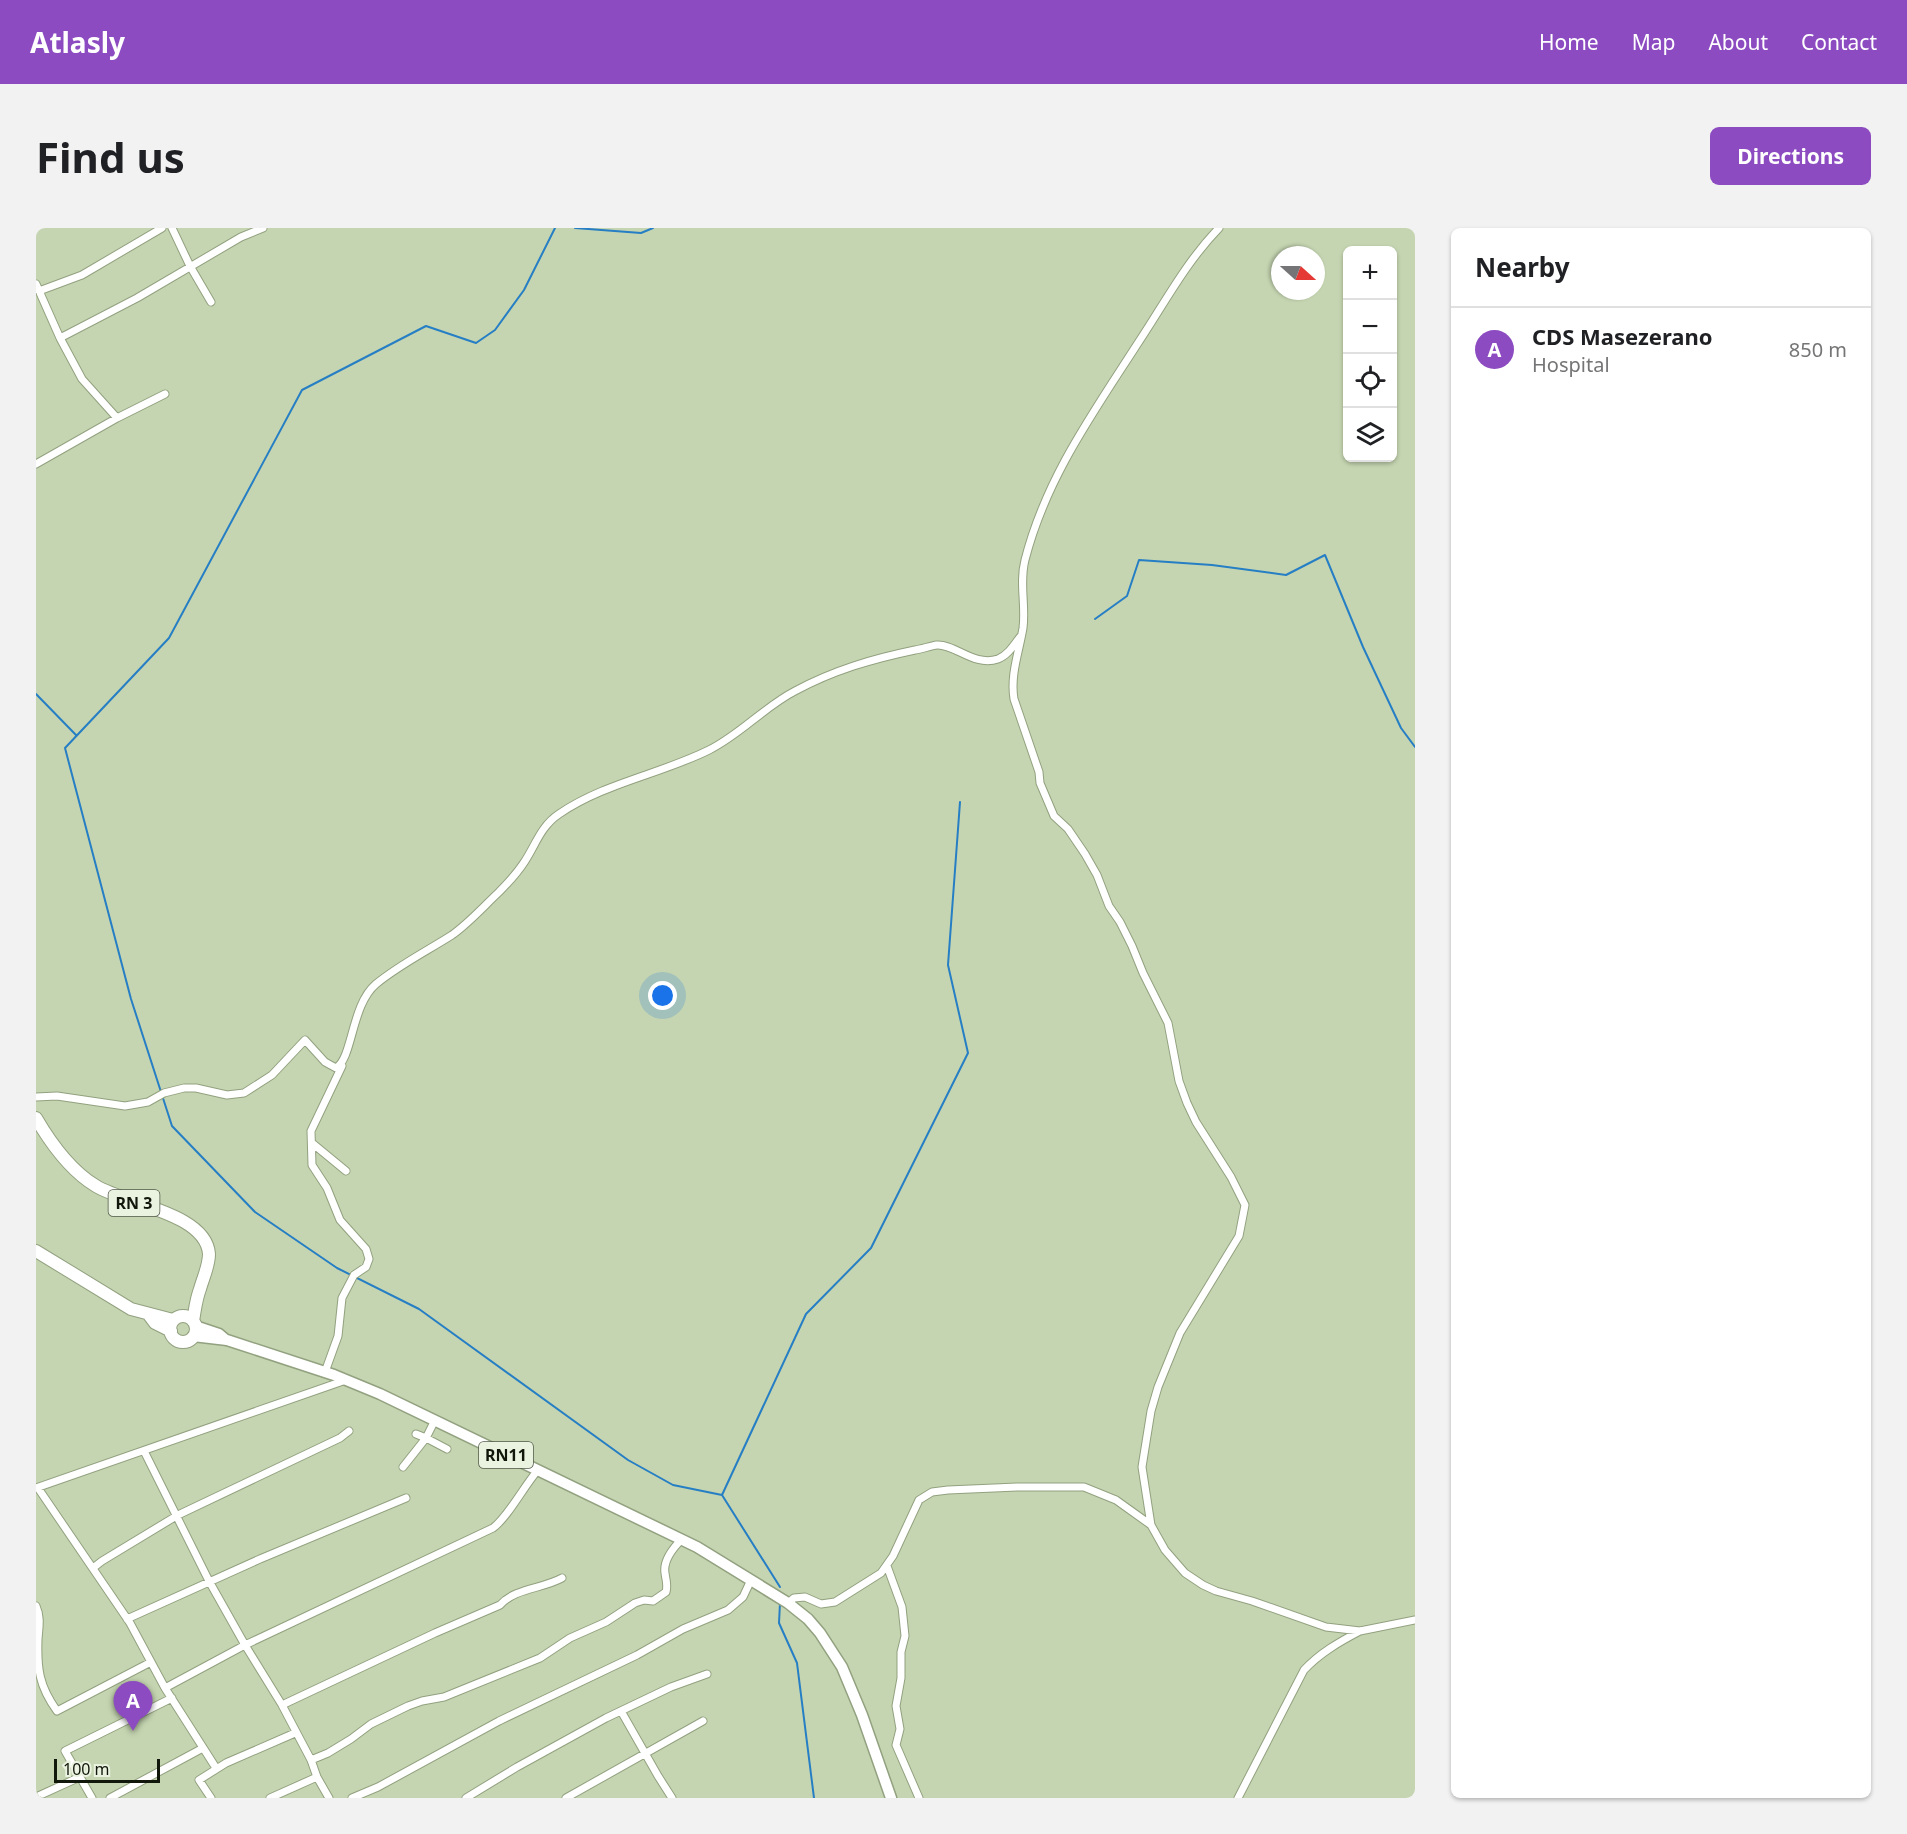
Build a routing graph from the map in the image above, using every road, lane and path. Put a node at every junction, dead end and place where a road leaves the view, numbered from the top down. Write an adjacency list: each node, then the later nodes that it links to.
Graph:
1 (162, 228): 6 (street)
2 (172, 228): 5 (street)
3 (263, 228): 5 (street)
4 (1219, 228): 12 (street)
5 (190, 266): 7 (street); 8 (street)
6 (38, 287): 8 (street)
7 (211, 302)
8 (60, 338): 10 (street)
9 (165, 394): 10 (street)
10 (117, 418): 11 (street)
11 (36, 464)
12 (1022, 634): 13 (street); 33 (street)
13 (342, 1063): 14 (street); 16 (street)
14 (36, 1097)
15 (36, 1118): 19 (highway, RN 3)
16 (312, 1143): 17 (street); 20 (street)
17 (346, 1171)
18 (36, 1251): 19 (highway)
19 (185, 1325): 20 (main road, RN11)
20 (325, 1372): 21 (main road, RN11)
21 (346, 1380): 22 (main road, RN11); 27 (street)
22 (435, 1420): 25 (street); 29 (main road, RN11)
23 (349, 1431): 32 (street)
24 (416, 1434): 25 (street)
25 (426, 1438): 26 (street); 28 (street)
26 (447, 1449)
27 (144, 1451): 30 (street); 32 (street)
28 (403, 1467)
29 (538, 1470): 34 (main road, RN11); 45 (street)
30 (37, 1488): 36 (street)
31 (406, 1497): 39 (street)
32 (178, 1515): 36 (street); 39 (street)
33 (1151, 1525): 35 (street); 44 (street)
34 (682, 1539): 38 (main road, RN11); 56 (street)
35 (887, 1566): 40 (street); 71 (street)
36 (93, 1568): 42 (street)
37 (562, 1578): 50 (street)
38 (751, 1580): 40 (main road, RN11); 66 (street)
39 (210, 1581): 42 (street); 45 (street)
40 (788, 1604): 70 (main road, RN11)
41 (36, 1606): 46 (street)
42 (127, 1619): 46 (street)
43 (1415, 1620): 44 (street)
44 (1360, 1631): 72 (street)
45 (245, 1645): 48 (street); 50 (street)
46 (151, 1662): 48 (street)
47 (707, 1674): 51 (street)
48 (165, 1688): 49 (street)
49 (171, 1698): 54 (street); 58 (street)
50 (282, 1705): 53 (street)
51 (621, 1711): 55 (street); 67 (street)
52 (703, 1721): 55 (street)
53 (295, 1733): 56 (street); 57 (street)
54 (203, 1748): 57 (street); 62 (street)
55 (645, 1753): 68 (street); 69 (street)
56 (311, 1760): 59 (street)
57 (216, 1768): 63 (street)
58 (80, 1777): 60 (street); 61 (street)
59 (317, 1777): 64 (street); 65 (street)
60 (36, 1797)
61 (92, 1798)
62 (110, 1798)
63 (211, 1798)
64 (270, 1798)
65 (329, 1798)
66 (352, 1798)
67 (466, 1798)
68 (566, 1798)
69 (672, 1798)
70 (891, 1798)
71 (919, 1798)
72 (1238, 1798)

